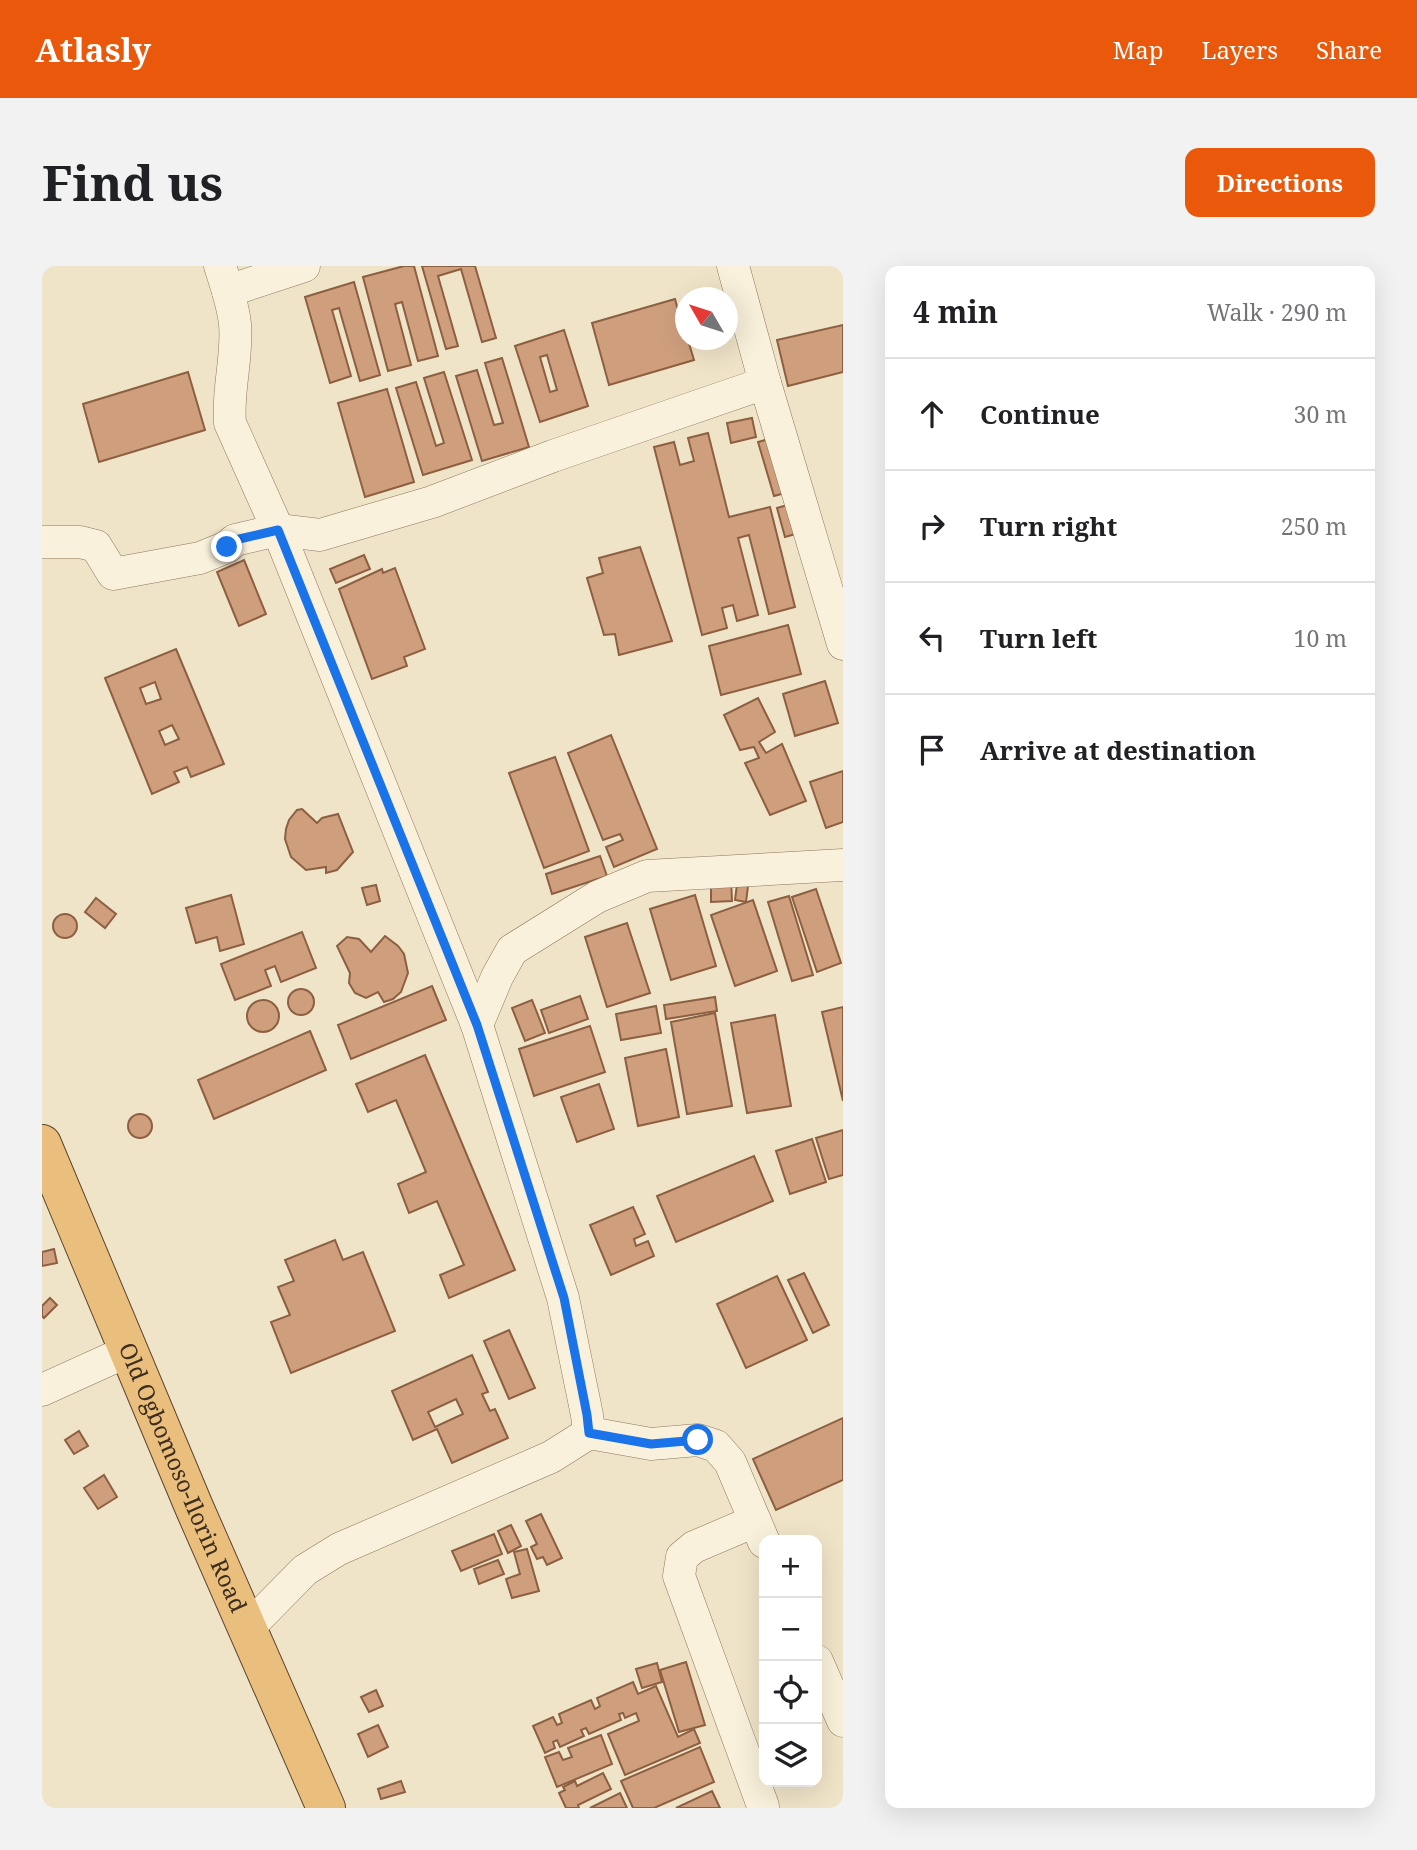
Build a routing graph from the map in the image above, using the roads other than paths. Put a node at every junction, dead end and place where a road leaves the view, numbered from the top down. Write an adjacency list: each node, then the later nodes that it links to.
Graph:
1 (303, 266): 3 (street)
2 (733, 266): 4 (street)
3 (224, 278): 5 (street)
4 (765, 383): 6 (street); 9 (street)
5 (278, 530): 6 (street); 7 (street); 8 (street)
6 (320, 535): 8 (street)
7 (42, 542)
8 (298, 583): 11 (street)
9 (843, 644)
10 (843, 865): 11 (street)
11 (477, 1025): 15 (street)
12 (42, 1144): 13 (highway, Old Ogbomoso-Ilorin Road)
13 (128, 1351): 14 (street); 17 (highway, Old Ogbomoso-Ilorin Road)
14 (42, 1390)
15 (589, 1433): 16 (street); 17 (street)
16 (760, 1531): 20 (street)
17 (248, 1628): 21 (highway, Old Ogbomoso-Ilorin Road)
18 (822, 1673): 19 (street)
19 (843, 1721)
20 (763, 1806)
21 (326, 1808)

